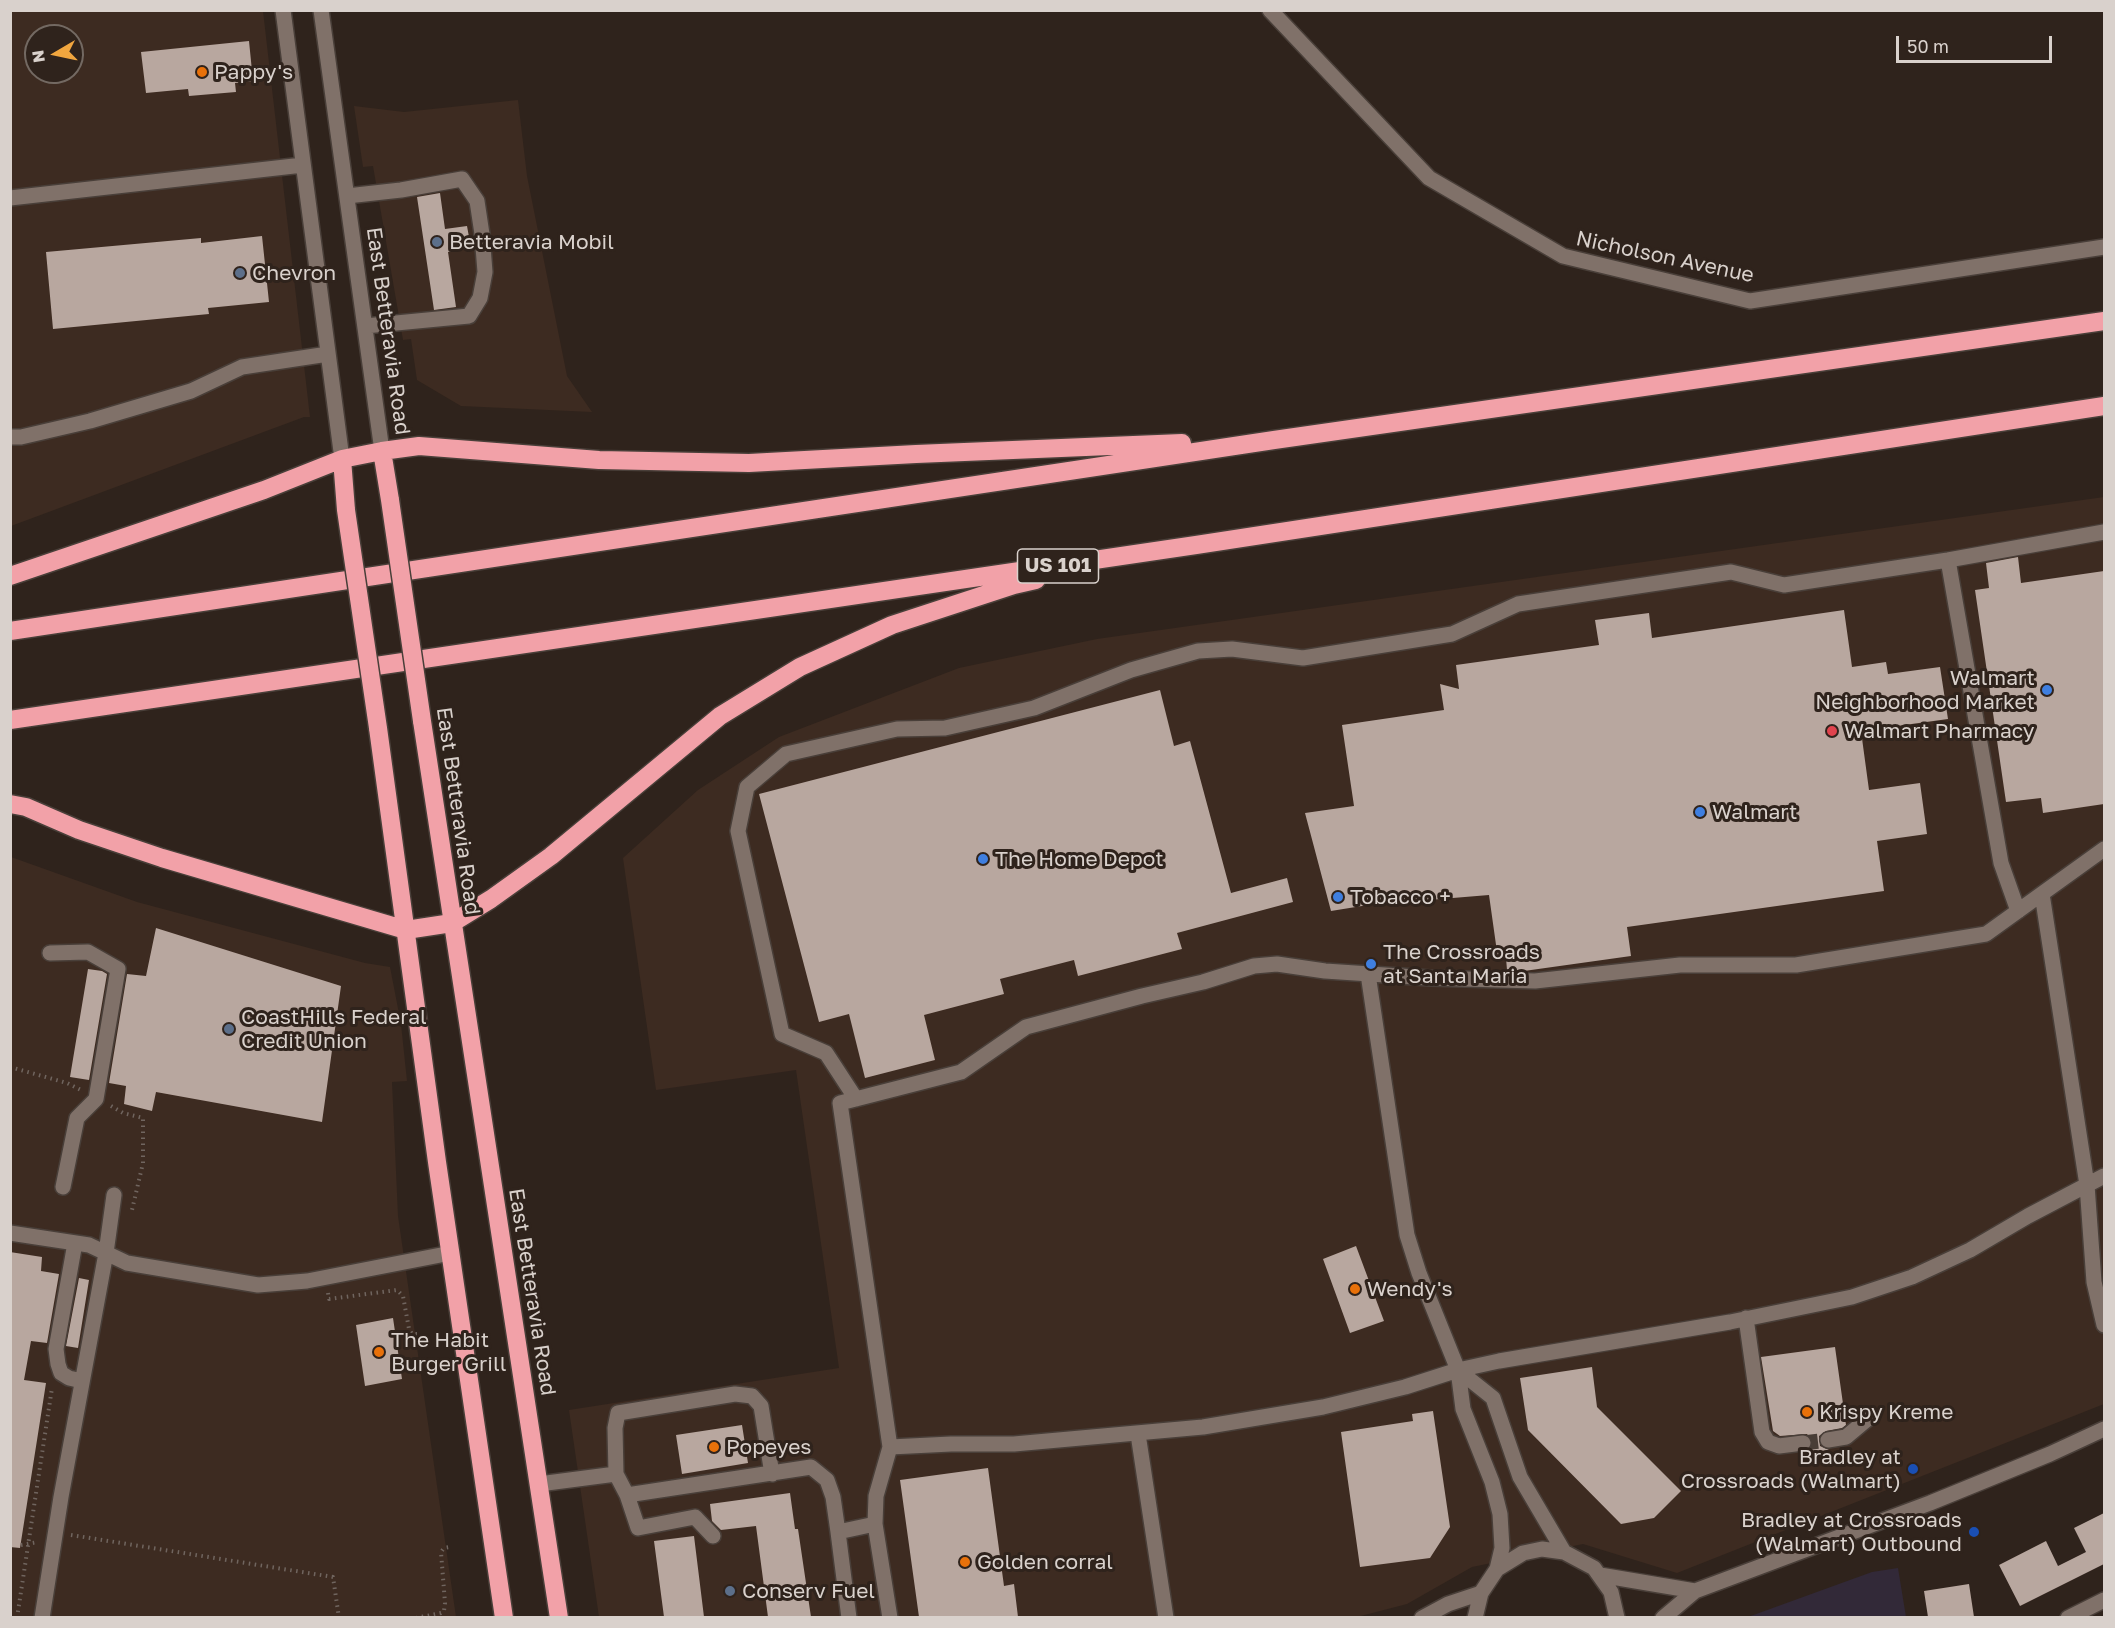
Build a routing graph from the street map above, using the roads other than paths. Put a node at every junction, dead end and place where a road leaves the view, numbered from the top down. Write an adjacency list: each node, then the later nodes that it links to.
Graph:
1 (283, 10): 4 (street)
2 (321, 10): 5 (street, East Betteravia Road)
3 (1270, 10): 7 (street, Nicholson Avenue)
4 (303, 165): 6 (street); 10 (street)
5 (347, 196): 9 (street, East Betteravia Road); 9 (street)
6 (10, 198)
7 (2104, 247)
8 (2104, 321): 13 (highway)
9 (365, 326): 14 (street, East Betteravia Road)
10 (328, 354): 12 (street); 15 (street)
11 (2104, 406): 17 (highway, US 101)
12 (10, 436)
13 (1274, 440): 14 (highway); 20 (highway)
14 (382, 451): 15 (highway); 26 (highway, East Betteravia Road, bridge)
15 (342, 459): 19 (highway); 27 (highway, bridge)
16 (2104, 532): 18 (street)
17 (1196, 545): 21 (highway, US 101); 26 (highway)
18 (1948, 560): 25 (street); 30 (street)
19 (10, 576)
20 (10, 631)
21 (10, 720)
22 (10, 804): 27 (highway)
23 (2104, 849): 24 (street)
24 (2042, 894): 25 (street); 32 (street)
25 (2018, 911): 29 (street)
26 (452, 923): 27 (highway); 51 (highway, East Betteravia Road)
27 (406, 930): 38 (highway)
28 (50, 953): 33 (street)
29 (1368, 974): 30 (street); 41 (street)
30 (856, 1098): 48 (street)
31 (2104, 1176): 32 (street)
32 (2087, 1185): 39 (street); 40 (street)
33 (63, 1186)
34 (114, 1195): 37 (street)
35 (10, 1233): 36 (street)
36 (75, 1243): 37 (street); 42 (street)
37 (106, 1252): 38 (street); 42 (street)
38 (451, 1253): 63 (highway)
39 (1746, 1318): 41 (street); 47 (street)
40 (2104, 1325)
41 (1458, 1370): 45 (street); 56 (street); 57 (street)
42 (82, 1381): 62 (street)
43 (1871, 1416): 46 (street)
44 (2104, 1429): 59 (street)
45 (1138, 1434): 48 (street); 67 (street)
46 (1828, 1440)
47 (1803, 1443)
48 (890, 1447): 53 (street)
49 (616, 1474): 50 (street); 51 (street); 52 (street)
50 (772, 1474): 52 (street); 54 (street)
51 (539, 1484): 64 (highway, East Betteravia Road)
52 (627, 1495): 55 (street)
53 (875, 1524): 54 (street); 66 (street)
54 (837, 1532): 65 (street)
55 (712, 1536)
56 (1564, 1552): 57 (street); 58 (street)
57 (1497, 1569): 60 (street)
58 (1600, 1575): 59 (street); 70 (street)
59 (1695, 1591): 71 (street)
60 (1481, 1593): 68 (street); 69 (street)
61 (2104, 1600): 72 (street)
62 (42, 1617)
63 (504, 1617)
64 (560, 1617)
65 (849, 1617)
66 (890, 1617)
67 (1166, 1617)
68 (1422, 1617)
69 (1476, 1617)
70 (1617, 1617)
71 (1663, 1617)
72 (2068, 1617)

